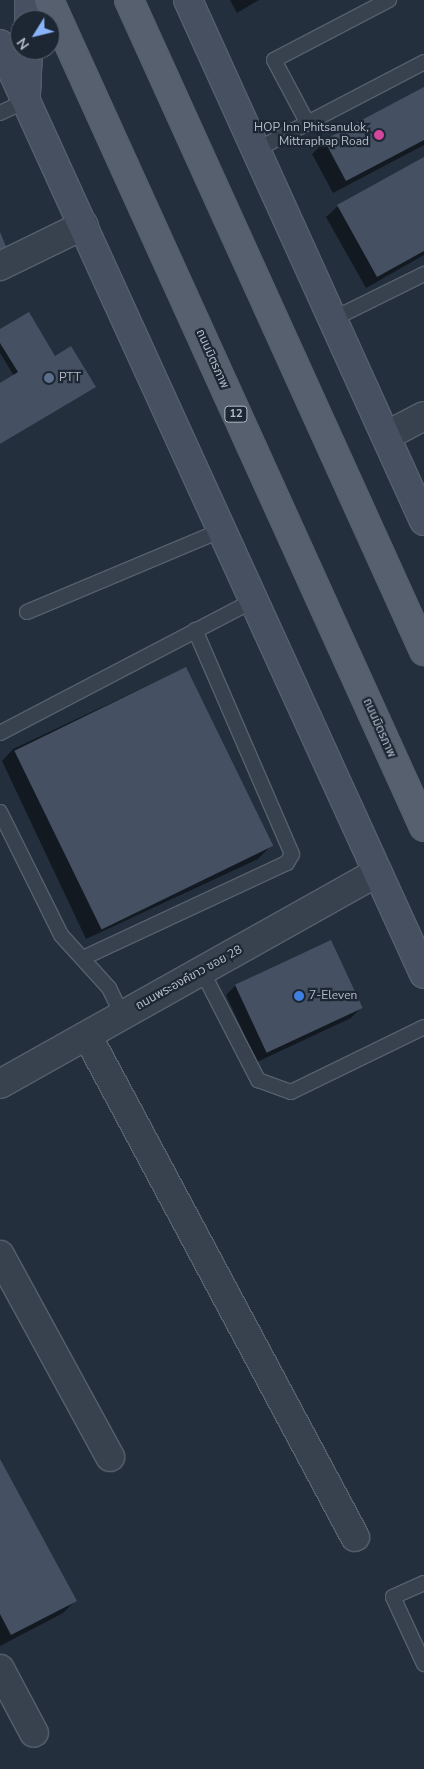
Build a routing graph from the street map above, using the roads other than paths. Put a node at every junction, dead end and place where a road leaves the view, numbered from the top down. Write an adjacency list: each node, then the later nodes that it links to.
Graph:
1 (49, 0): 26 (main road, ถนนมิตรภาพ / 12)
2 (129, 0): 23 (main road)
3 (188, 0): 11 (main road)
4 (389, 0): 10 (lane)
5 (0, 44): 8 (main road)
6 (28, 60): 8 (main road)
7 (424, 62): 10 (lane)
8 (26, 101): 9 (lane); 12 (main road)
9 (0, 112)
10 (307, 122): 11 (lane)
11 (256, 150): 15 (main road)
12 (84, 225): 13 (street); 19 (main road)
13 (0, 266)
14 (424, 274): 15 (lane)
15 (332, 318): 17 (main road)
16 (424, 416): 17 (street)
17 (386, 436): 18 (main road)
18 (424, 521)
19 (222, 530): 20 (main road); 21 (lane)
20 (254, 600): 22 (lane); 27 (main road)
21 (27, 612)
22 (195, 630): 24 (lane); 28 (lane)
23 (424, 651)
24 (0, 733)
25 (0, 812): 28 (lane)
26 (424, 827)
27 (378, 872): 29 (street, ถนนพระองค์ขาว ซอย 28); 30 (main road)
28 (83, 958): 31 (lane)
29 (202, 971): 31 (street, ถนนพระองค์ขาว ซอย 28); 32 (lane)
30 (424, 974)
31 (122, 1015): 33 (street, ถนนพระองค์ขาว ซอย 28)
32 (424, 1027)
33 (87, 1035): 34 (street, ถนนพระองค์ขาว ซอย 28); 37 (street)
34 (0, 1084)
35 (0, 1255): 36 (street)
36 (110, 1457)
37 (356, 1537)
38 (424, 1583): 39 (lane)
39 (424, 1664)
40 (0, 1669): 41 (street)
41 (34, 1732)

